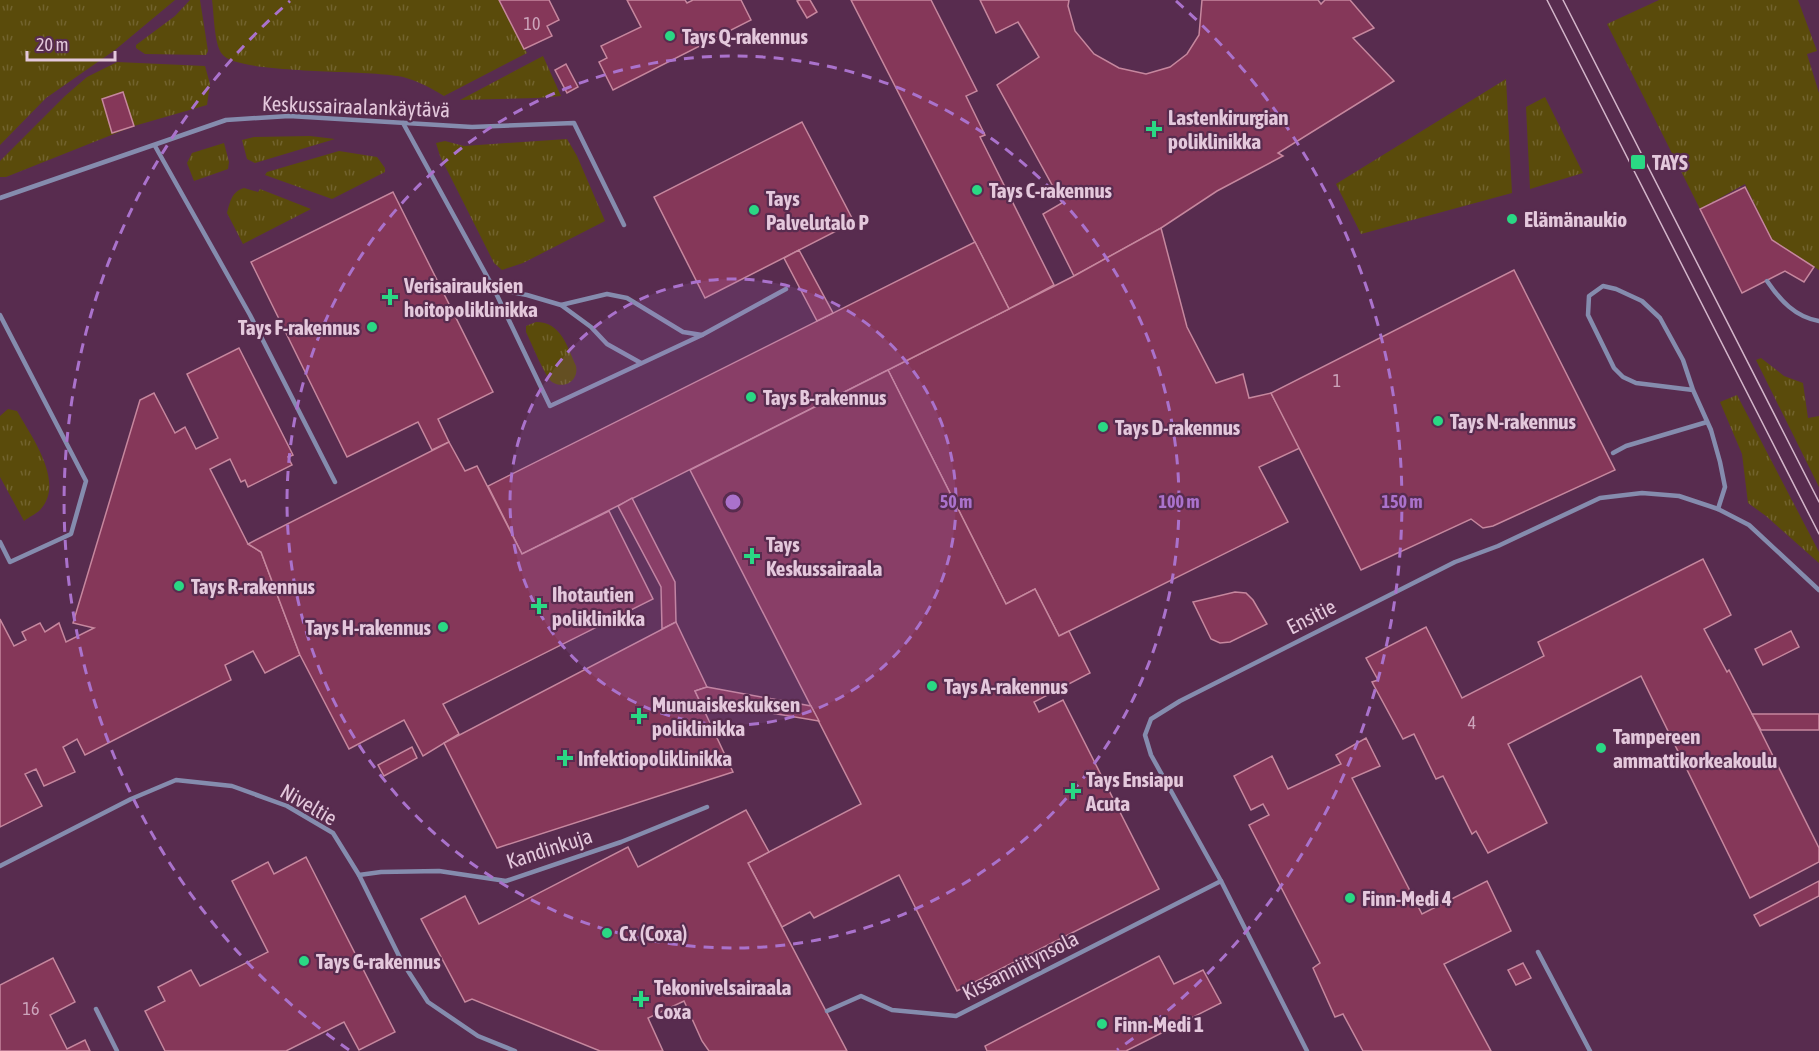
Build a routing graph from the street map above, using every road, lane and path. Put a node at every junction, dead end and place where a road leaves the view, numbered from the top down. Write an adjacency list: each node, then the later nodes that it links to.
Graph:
1 (403, 123): 2 (lane, Keskussairaalankäytävä); 4 (lane, Keskussairaalankäytävä); 6 (lane)
2 (155, 147): 3 (lane, Keskussairaalankäytävä); 16 (lane)
3 (0, 198)
4 (624, 225)
5 (1767, 281): 10 (lane)
6 (494, 289): 8 (lane); 12 (lane)
7 (786, 289): 11 (lane)
8 (561, 304): 11 (lane); 12 (lane)
9 (1, 319): 18 (lane)
10 (1819, 321)
11 (702, 335): 12 (lane)
12 (641, 364)
13 (1693, 390): 13 (lane); 14 (lane)
14 (1707, 422): 15 (lane); 17 (lane)
15 (1613, 453)
16 (335, 482)
17 (1718, 509): 19 (lane, Ensitie); 23 (lane, Ensitie)
18 (0, 542)
19 (1819, 590)
20 (707, 807): 22 (lane, Kandinkuja)
21 (0, 866): 22 (lane, Niveltie)
22 (359, 875): 28 (lane, Niveltie)
23 (1221, 881): 26 (lane, Kissanniitynsola); 29 (lane, Ensitie)
24 (1538, 952): 30 (lane)
25 (96, 1009): 27 (lane)
26 (826, 1011)
27 (117, 1051)
28 (515, 1051)
29 (1307, 1051)
30 (1590, 1051)

